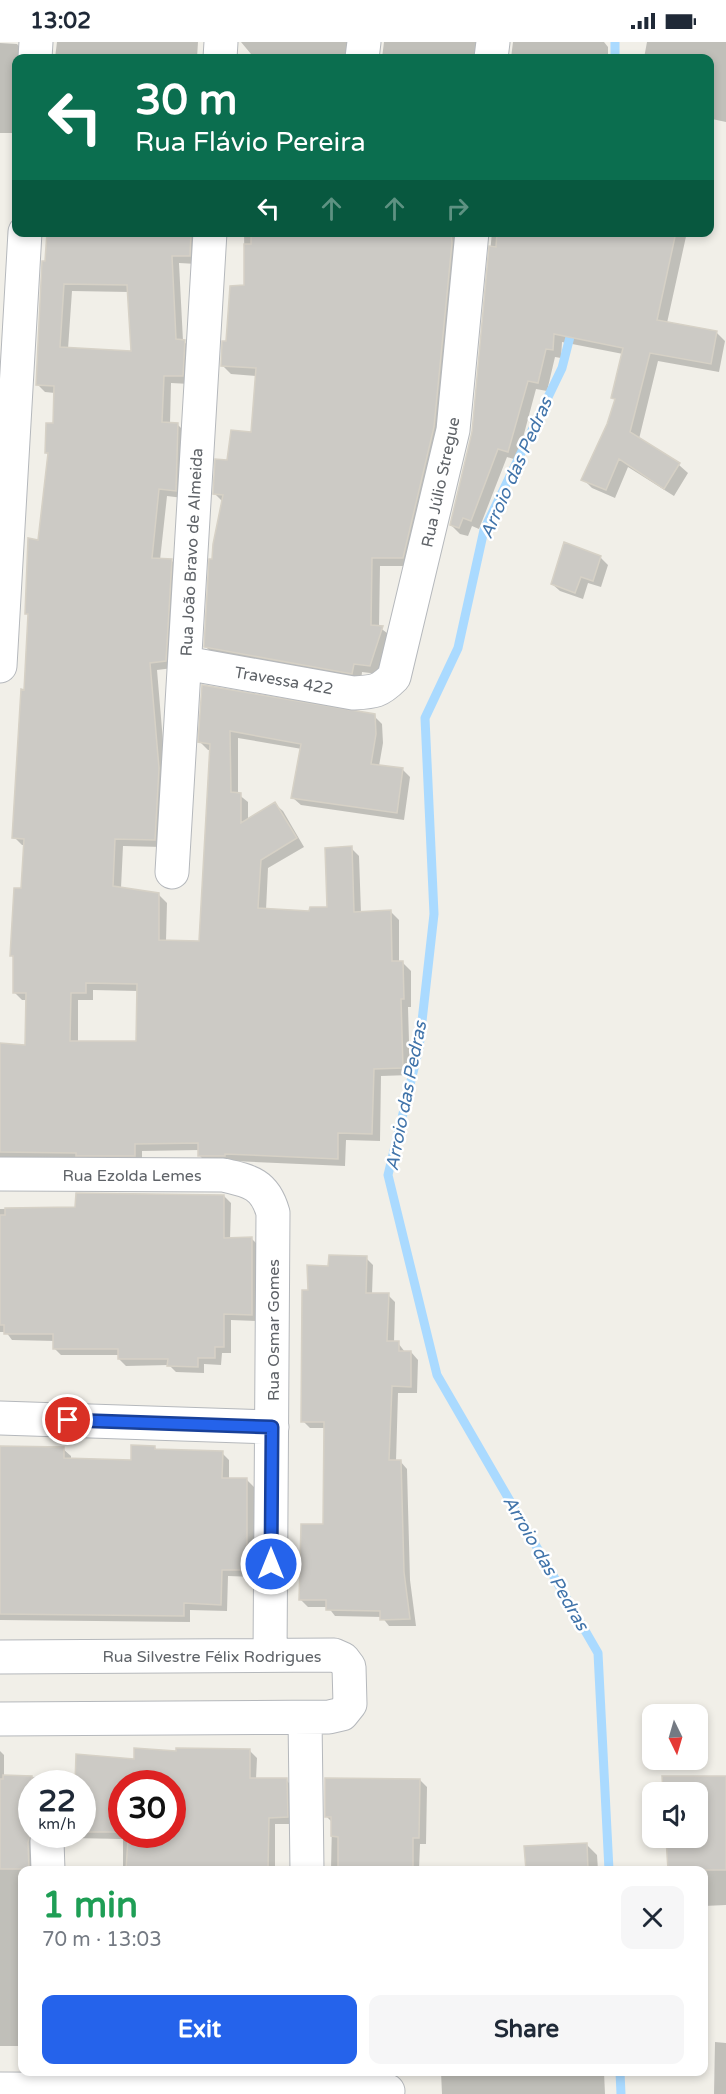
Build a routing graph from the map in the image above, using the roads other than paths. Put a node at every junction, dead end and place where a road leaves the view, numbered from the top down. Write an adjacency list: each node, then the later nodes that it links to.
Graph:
1 (25, 237): 5 (street)
2 (210, 237): 4 (street, Rua João Bravo de Almeida)
3 (472, 237): 6 (street, Rua Júlio Stregue)
4 (185, 663): 6 (street, Travessa 422); 7 (street, Rua João Bravo de Almeida)
5 (0, 666)
6 (383, 688)
7 (172, 872)
8 (0, 1174): 9 (street, Rua Ezolda Lemes)
9 (261, 1188): 11 (street, Rua Osmar Gomes)
10 (0, 1418): 11 (street)
11 (272, 1427): 12 (street, Rua Osmar Gomes)
12 (270, 1655): 13 (street, Rua Silvestre Félix Rodrigues); 14 (street, Rua Silvestre Félix Rodrigues)
13 (0, 1657)
14 (305, 1718): 15 (street, Rua Silvestre Félix Rodrigues); 16 (street)
15 (0, 1719)
16 (307, 1866)
17 (52, 2080): 18 (street); 19 (street)
18 (310, 2081): 20 (street)
19 (0, 2089)
20 (388, 2091)

